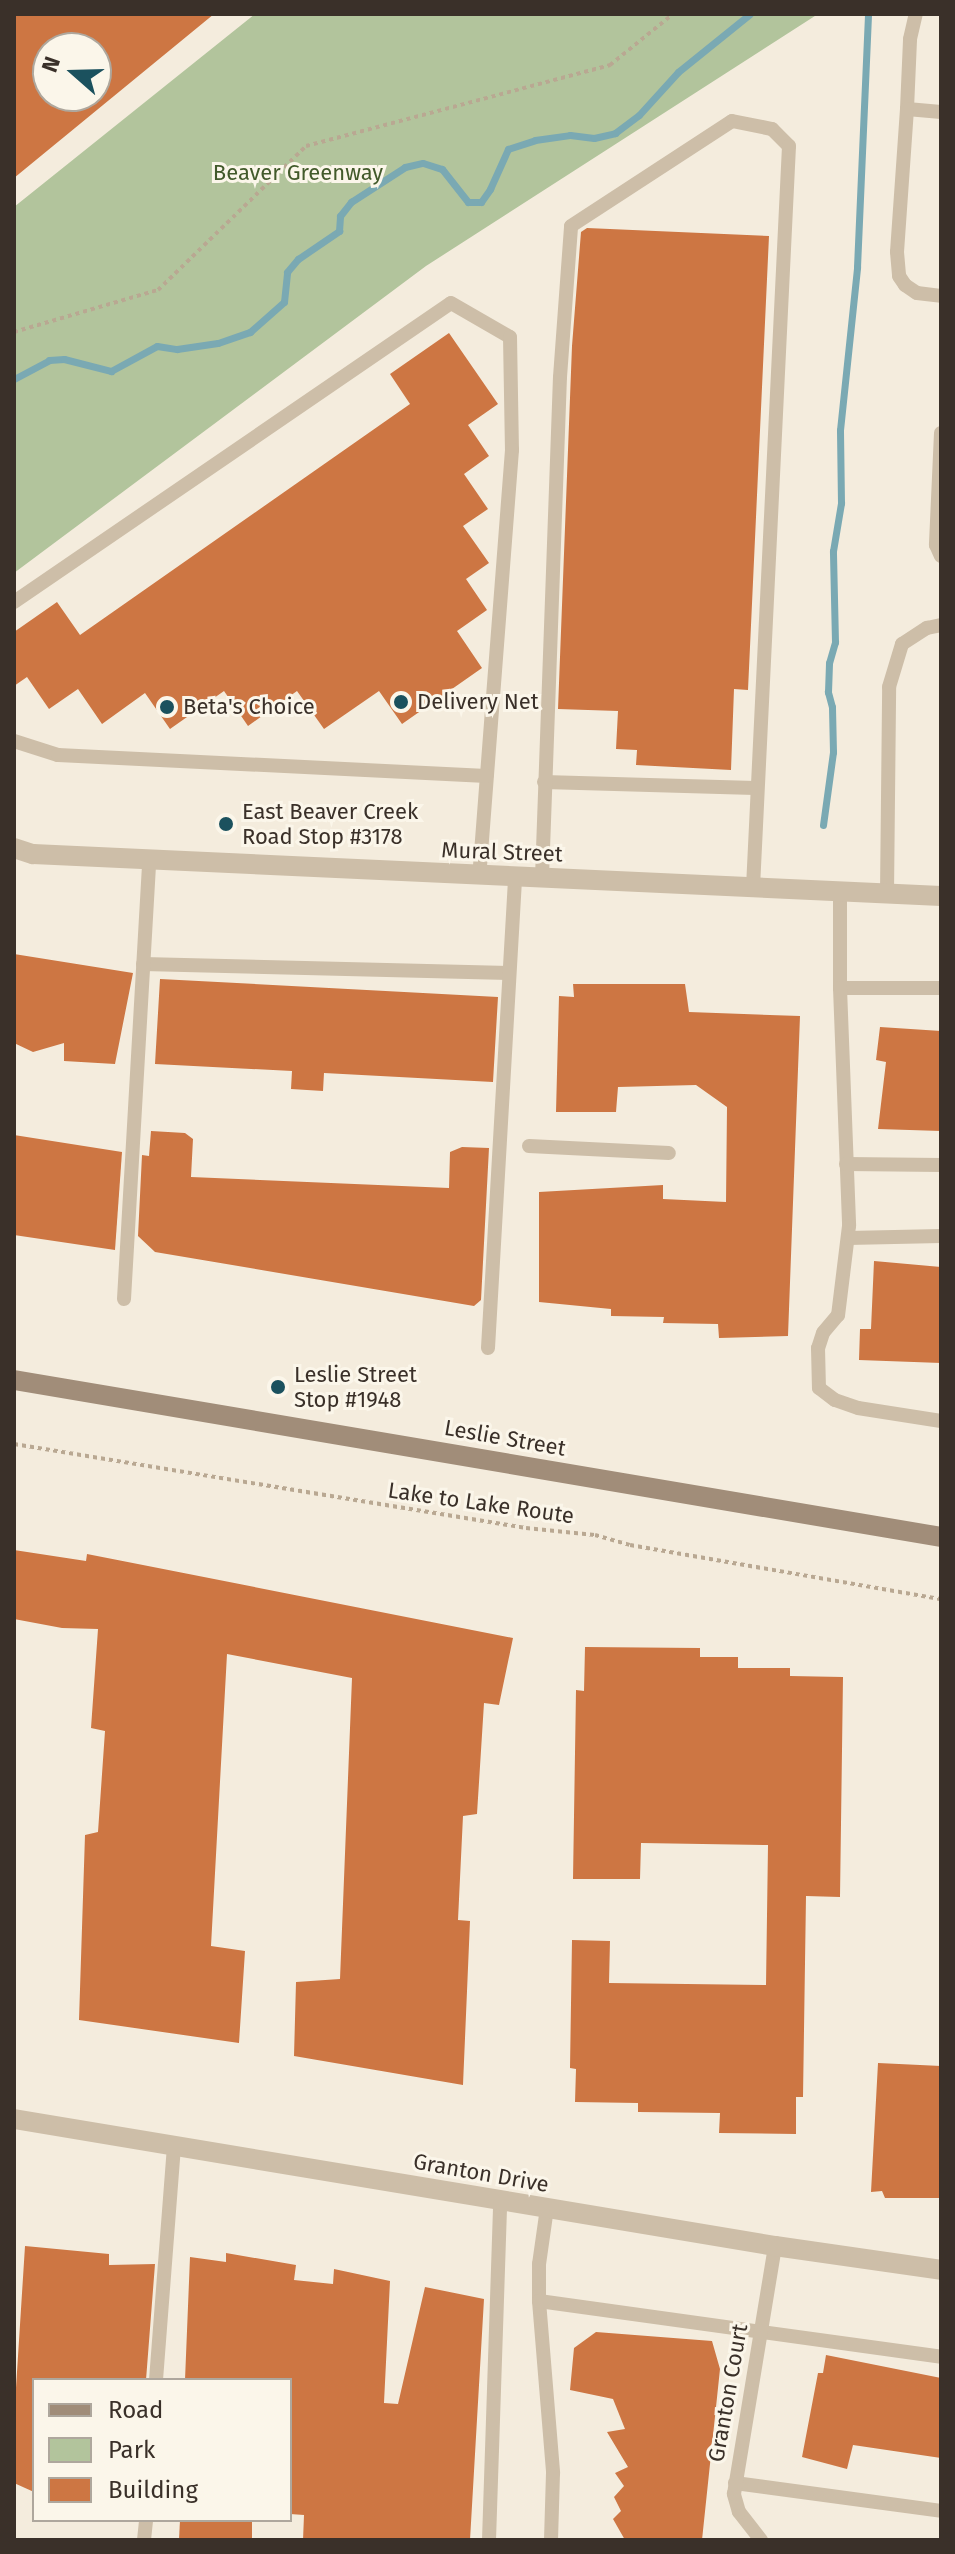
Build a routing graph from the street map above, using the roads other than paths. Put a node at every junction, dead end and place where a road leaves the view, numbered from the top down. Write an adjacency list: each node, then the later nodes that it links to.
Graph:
1 (916, 14): 2 (lane)
2 (907, 109): 3 (lane); 4 (lane)
3 (941, 112)
4 (941, 296)
5 (941, 433): 6 (lane)
6 (941, 556)
7 (14, 602): 10 (lane)
8 (941, 625): 20 (lane)
9 (14, 741): 10 (lane)
10 (486, 776): 15 (lane)
11 (544, 782): 12 (lane); 12 (lane); 17 (lane)
12 (755, 788): 18 (lane)
13 (14, 848): 14 (street, Mural Street)
14 (149, 859): 15 (street, Mural Street); 22 (lane)
15 (479, 875): 16 (street, Mural Street)
16 (515, 876): 17 (street, Mural Street); 23 (lane)
17 (542, 877): 18 (street, Mural Street)
18 (753, 887): 19 (street, Mural Street)
19 (840, 890): 20 (street, Mural Street); 24 (lane)
20 (887, 893): 21 (street, Mural Street)
21 (941, 896)
22 (143, 964): 23 (lane); 32 (lane)
23 (509, 973): 33 (lane)
24 (840, 988): 25 (lane); 28 (lane)
25 (941, 988)
26 (529, 1146): 27 (lane)
27 (669, 1153)
28 (846, 1164): 29 (lane); 31 (lane)
29 (941, 1165)
30 (941, 1236): 31 (lane)
31 (848, 1238): 35 (lane)
32 (124, 1299)
33 (488, 1348)
34 (14, 1380): 36 (main road, Leslie Street)
35 (941, 1421)
36 (941, 1537)
37 (14, 2119): 38 (street, Granton Drive)
38 (174, 2145): 39 (street, Granton Drive); 46 (lane)
39 (500, 2200): 40 (street, Granton Drive); 49 (lane)
40 (547, 2208): 41 (street, Granton Drive); 43 (lane)
41 (775, 2246): 42 (street, Granton Drive); 44 (lane, Granton Court)
42 (941, 2270)
43 (539, 2301): 44 (lane); 50 (lane)
44 (761, 2329): 45 (lane); 47 (lane, Granton Court)
45 (941, 2357)
46 (156, 2378)
47 (735, 2483): 48 (lane); 51 (lane, Granton Court)
48 (941, 2511)
49 (489, 2540)
50 (551, 2540)
51 (761, 2540)

